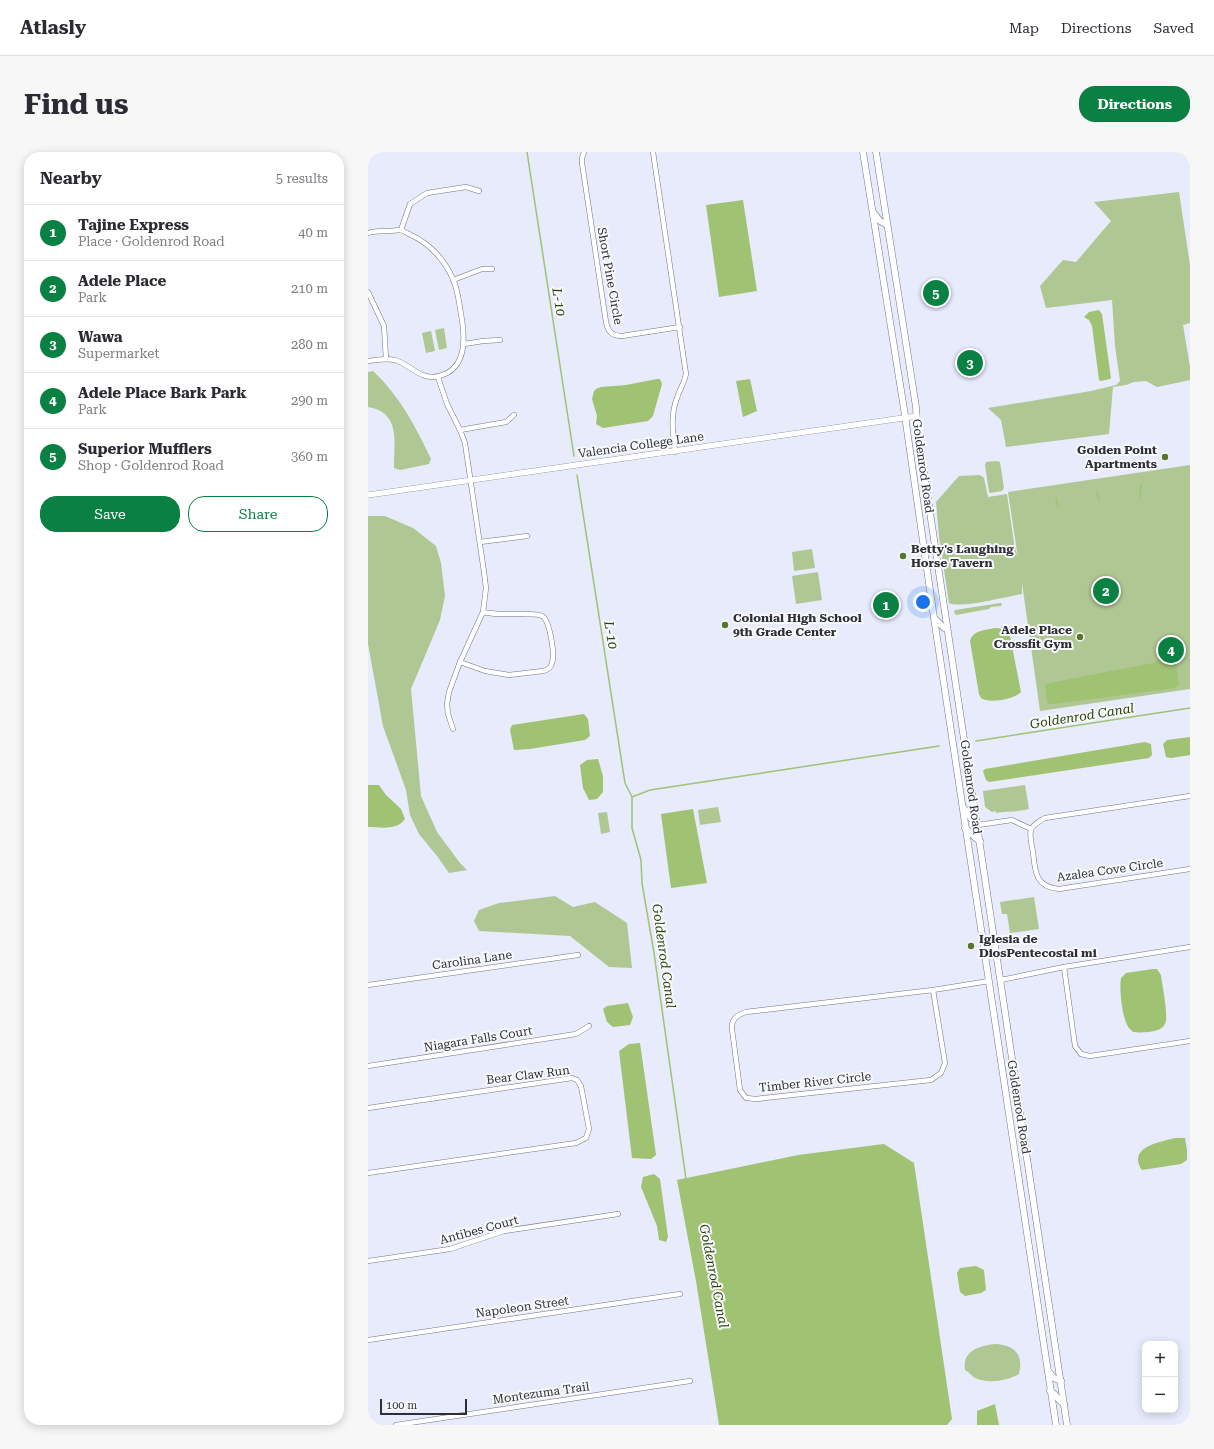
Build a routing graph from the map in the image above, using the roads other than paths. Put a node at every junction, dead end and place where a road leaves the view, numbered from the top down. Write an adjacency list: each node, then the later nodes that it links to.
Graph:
1 (584, 152): 13 (street, Short Pine Circle)
2 (653, 152): 13 (street)
3 (863, 152): 6 (main road, Goldenrod Road)
4 (876, 152): 7 (main road, Goldenrod Road)
5 (479, 191): 8 (street)
6 (872, 210): 7 (main road); 21 (main road, Goldenrod Road)
7 (887, 225): 20 (main road, Goldenrod Road)
8 (401, 230): 9 (street); 11 (street)
9 (368, 233)
10 (492, 269): 11 (street)
11 (454, 280): 15 (street)
12 (368, 292): 16 (street)
13 (680, 327): 23 (street)
14 (500, 340): 15 (street)
15 (464, 344): 18 (street)
16 (386, 358): 17 (street); 18 (street)
17 (368, 361)
18 (438, 377): 22 (street)
19 (514, 415): 22 (street)
20 (917, 416): 21 (street, Valencia College Lane); 30 (main road, Goldenrod Road)
21 (905, 418): 23 (street, Valencia College Lane); 29 (main road, Goldenrod Road)
22 (460, 430): 24 (street)
23 (675, 452): 24 (street, Valencia College Lane)
24 (470, 481): 25 (street, Valencia College Lane); 27 (street)
25 (368, 495)
26 (527, 536): 27 (street)
27 (480, 542): 28 (street)
28 (483, 612): 31 (street); 31 (street)
29 (934, 618): 30 (main road); 34 (main road, Goldenrod Road)
30 (947, 629): 35 (main road, Goldenrod Road)
31 (460, 662): 32 (street)
32 (454, 729)
33 (1190, 796): 37 (street)
34 (962, 806): 35 (main road); 36 (main road, Goldenrod Road)
35 (978, 825): 37 (street); 38 (main road, Goldenrod Road)
36 (965, 828): 38 (main road); 44 (main road, Goldenrod Road)
37 (1031, 829): 39 (street, Azalea Cove Circle)
38 (980, 841): 43 (main road, Goldenrod Road)
39 (1190, 869)
40 (1190, 947): 42 (street)
41 (578, 955): 45 (street, Carolina Lane)
42 (1064, 967): 43 (street); 48 (street)
43 (1001, 980): 58 (main road, Goldenrod Road)
44 (989, 981): 46 (street, Timber River Circle); 56 (main road, Goldenrod Road)
45 (368, 985)
46 (933, 990): 46 (street, Timber River Circle)
47 (589, 1026): 49 (street, Niagara Falls Court)
48 (1190, 1041)
49 (368, 1066)
50 (368, 1108): 51 (street, Bear Claw Run)
51 (368, 1173)
52 (618, 1214): 53 (street, Antibes Court)
53 (368, 1261)
54 (680, 1294): 55 (street, Napoleon Street)
55 (368, 1340)
56 (1047, 1370): 58 (main road); 59 (main road, Goldenrod Road)
57 (690, 1381): 61 (street, Montezuma Trail)
58 (1061, 1381): 60 (main road, Goldenrod Road)
59 (1050, 1391): 60 (main road); 62 (main road, Goldenrod Road)
60 (1064, 1404): 63 (main road, Goldenrod Road)
61 (396, 1425)
62 (1056, 1425)
63 (1067, 1425)

